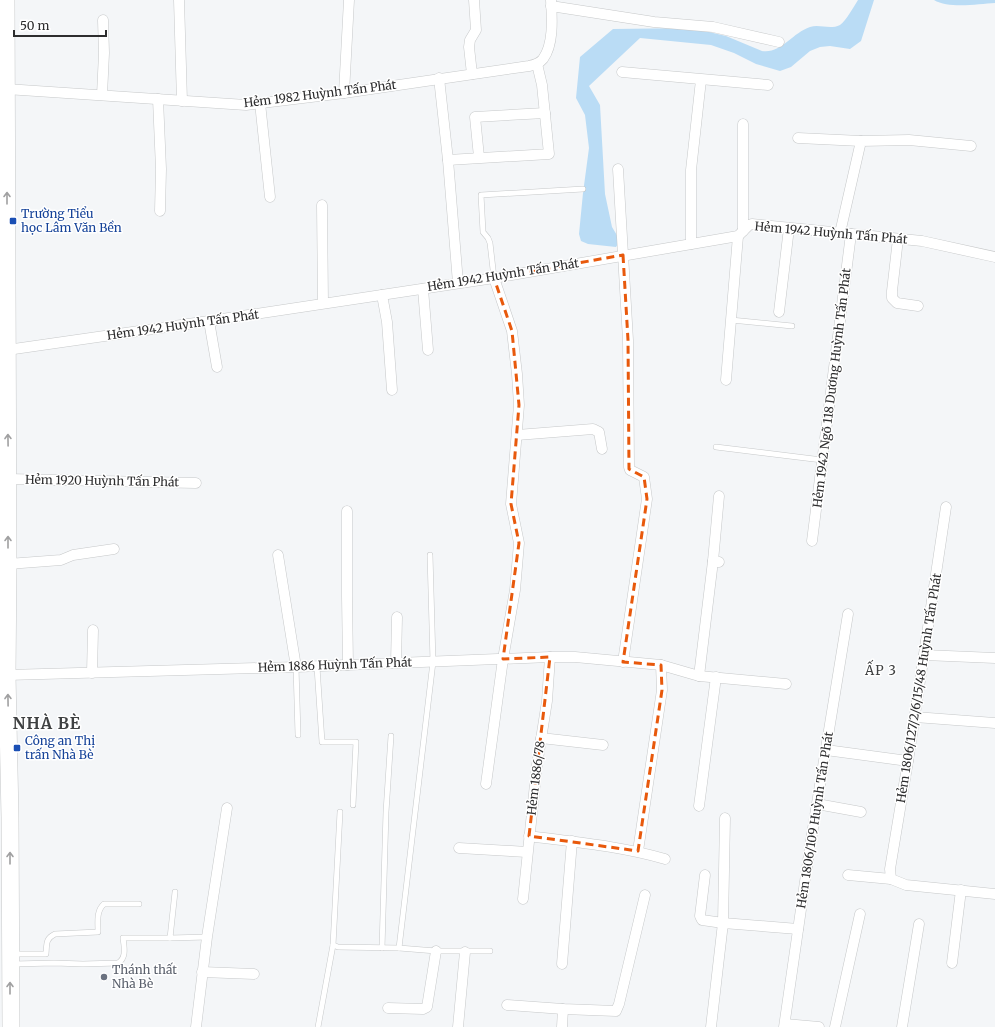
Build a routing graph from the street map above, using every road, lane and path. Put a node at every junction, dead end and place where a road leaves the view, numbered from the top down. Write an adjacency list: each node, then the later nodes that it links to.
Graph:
1 (6, 0): 14 (main road)
2 (179, 0): 18 (street)
3 (349, 0): 15 (street)
4 (474, 0): 10 (street)
5 (551, 3): 7 (street); 8 (street)
6 (103, 20): 16 (street)
7 (779, 42)
8 (537, 64): 10 (street, Hẻm 1982 Huỳnh Tấn Phát); 20 (street)
9 (622, 72): 12 (street)
10 (472, 74): 11 (street, Hẻm 1982 Huỳnh Tấn Phát)
11 (439, 78): 15 (street, Hẻm 1982 Huỳnh Tấn Phát); 26 (street)
12 (700, 80): 13 (street); 37 (street)
13 (768, 85)
14 (6, 89): 16 (street, Hẻm 1982 Huỳnh Tấn Phát); 50 (main road, one-way to 14)
15 (344, 93): 19 (street, Hẻm 1982 Huỳnh Tấn Phát)
16 (102, 96): 17 (street, Hẻm 1982 Huỳnh Tấn Phát)
17 (158, 99): 18 (street, Hẻm 1982 Huỳnh Tấn Phát); 31 (street)
18 (182, 101): 19 (street, Hẻm 1982 Huỳnh Tấn Phát)
19 (260, 103): 29 (street)
20 (545, 112): 25 (street); 25 (street)
21 (743, 124): 34 (street)
22 (798, 138): 23 (street)
23 (861, 141): 24 (street); 33 (street)
24 (971, 146)
25 (479, 157): 26 (street)
26 (448, 160): 41 (street)
27 (618, 169): 38 (street)
28 (583, 189): 40 (lane)
29 (270, 197)
30 (322, 205): 44 (street)
31 (160, 211)
32 (789, 228): 33 (street, Hẻm 1942 Huỳnh Tấn Phát); 34 (street, Hẻm 1942 Huỳnh Tấn Phát); 46 (street)
33 (840, 233): 35 (street, Hẻm 1942 Huỳnh Tấn Phát)
34 (740, 234): 37 (street, Hẻm 1942 Huỳnh Tấn Phát); 47 (street)
35 (851, 234): 36 (street, Hẻm 1942 Huỳnh Tấn Phát); 58 (street, Hẻm 1942 Ngõ 118 Dương Huỳnh Tấn Phát)
36 (898, 239): 39 (street, Hẻm 1942 Huỳnh Tấn Phát); 45 (street)
37 (691, 244): 38 (street, Hẻm 1942 Huỳnh Tấn Phát)
38 (623, 255): 40 (street, Hẻm 1942 Huỳnh Tấn Phát); 77 (street)
39 (995, 257)
40 (494, 278): 41 (street, Hẻm 1942 Huỳnh Tấn Phát); 55 (street)
41 (458, 283): 42 (street, Hẻm 1942 Huỳnh Tấn Phát)
42 (423, 289): 43 (street, Hẻm 1942 Huỳnh Tấn Phát); 51 (street)
43 (382, 295): 44 (street, Hẻm 1942 Huỳnh Tấn Phát); 54 (street)
44 (323, 303): 48 (street, Hẻm 1942 Huỳnh Tấn Phát)
45 (918, 306)
46 (779, 312)
47 (731, 320): 49 (lane); 53 (street)
48 (209, 321): 50 (street, Hẻm 1942 Huỳnh Tấn Phát); 52 (street)
49 (792, 326)
50 (7, 350): 59 (main road, one-way to 50)
51 (428, 350)
52 (217, 367)
53 (726, 380)
54 (392, 390)
55 (517, 435): 57 (street); 75 (street)
56 (716, 447): 58 (lane)
57 (602, 449)
58 (822, 460): 64 (street, Hẻm 1942 Ngõ 118 Dương Huỳnh Tấn Phát)
59 (4, 480): 60 (street, Hẻm 1920 Huỳnh Tấn Phát); 68 (main road, one-way to 59)
60 (196, 483)
61 (720, 496): 85 (street)
62 (946, 507): 72 (street, Hẻm 1806/127/2/6/15/48 Huỳnh Tấn Phát)
63 (347, 511): 79 (street)
64 (812, 541)
65 (114, 549): 68 (street)
66 (278, 555): 82 (street)
67 (430, 555): 76 (lane)
68 (8, 564): 84 (main road)
69 (848, 614): 94 (street, Hẻm 1806/109 Huỳnh Tấn Phát)
70 (397, 617): 78 (street)
71 (93, 630): 83 (street)
72 (924, 655): 74 (street); 88 (street, Hẻm 1806/127/2/6/15/48 Huỳnh Tấn Phát)
73 (550, 657): 75 (street, Hẻm 1886 Huỳnh Tấn Phát); 77 (street, Hẻm 1886 Huỳnh Tấn Phát); 92 (street, Hẻm 1886/78)
74 (995, 658)
75 (503, 659): 76 (street, Hẻm 1886 Huỳnh Tấn Phát); 96 (street)
76 (433, 662): 78 (street, Hẻm 1886 Huỳnh Tấn Phát); 127 (lane)
77 (623, 662): 80 (street, Hẻm 1886 Huỳnh Tấn Phát)
78 (396, 663): 79 (street, Hẻm 1886 Huỳnh Tấn Phát)
79 (348, 665): 81 (street, Hẻm 1886 Huỳnh Tấn Phát)
80 (661, 665): 85 (street, Hẻm 1886 Huỳnh Tấn Phát); 107 (street)
81 (317, 667): 82 (street, Hẻm 1886 Huỳnh Tấn Phát); 98 (lane)
82 (296, 668): 83 (street, Hẻm 1886 Huỳnh Tấn Phát); 90 (lane)
83 (92, 673): 84 (street, Hẻm 1886 Huỳnh Tấn Phát)
84 (8, 675): 128 (main road, one-way to 84)
85 (698, 676): 86 (street, Hẻm 1886 Huỳnh Tấn Phát)
86 (716, 677): 87 (street, Hẻm 1886 Huỳnh Tấn Phát); 99 (street)
87 (786, 684)
88 (915, 718): 89 (street); 95 (street, Hẻm 1806/127/2/6/15/48 Huỳnh Tấn Phát)
89 (995, 723)
90 (298, 735)
91 (391, 736): 126 (lane)
92 (541, 738): 93 (street); 104 (street, Hẻm 1886/78)
93 (603, 746)
94 (826, 750): 95 (street); 97 (street, Hẻm 1806/109 Huỳnh Tấn Phát)
95 (908, 761): 112 (street, Hẻm 1806/127/2/6/15/48 Huỳnh Tấn Phát)
96 (486, 784)
97 (817, 804): 102 (street); 122 (street, Hẻm 1806/109 Huỳnh Tấn Phát)
98 (353, 805)
99 (699, 806)
100 (227, 808): 123 (street)
101 (340, 812): 125 (lane)
102 (861, 812)
103 (725, 818): 120 (street)
104 (528, 836): 105 (street); 108 (street, Hẻm 1886/78)
105 (572, 841): 107 (street); 133 (street)
106 (459, 848): 108 (street)
107 (638, 851): 109 (street)
108 (527, 852): 117 (street, Hẻm 1886/78)
109 (665, 859)
110 (705, 875): 120 (street)
111 (848, 875): 112 (street)
112 (891, 879): 113 (street)
113 (961, 890): 115 (street); 132 (street)
114 (175, 892): 124 (lane)
115 (995, 894)
116 (645, 895): 138 (street)
117 (523, 899)
118 (139, 904): 128 (lane)
119 (860, 914): 147 (street)
120 (723, 923): 122 (street); 145 (street)
121 (919, 924): 148 (street)
122 (798, 929): 139 (street, Hẻm 1806/109 Huỳnh Tấn Phát)
123 (206, 937): 124 (lane); 134 (street)
124 (170, 938): 128 (lane)
125 (333, 945): 126 (lane); 142 (lane)
126 (382, 948): 127 (lane)
127 (399, 948): 129 (lane)
128 (8, 951): 140 (main road, one-way to 128)
129 (436, 951): 130 (lane); 137 (street)
130 (465, 952): 131 (lane); 143 (street)
131 (490, 952)
132 (952, 962)
133 (562, 964)
134 (202, 972): 135 (street); 141 (street)
135 (254, 974)
136 (507, 1005): 138 (street)
137 (388, 1008)
138 (563, 1009): 144 (street)
139 (784, 1026): 146 (street)
140 (11, 1027)
141 (196, 1027)
142 (318, 1027)
143 (458, 1027)
144 (562, 1027)
145 (711, 1027)
146 (819, 1027)
147 (835, 1027)
148 (902, 1027)

